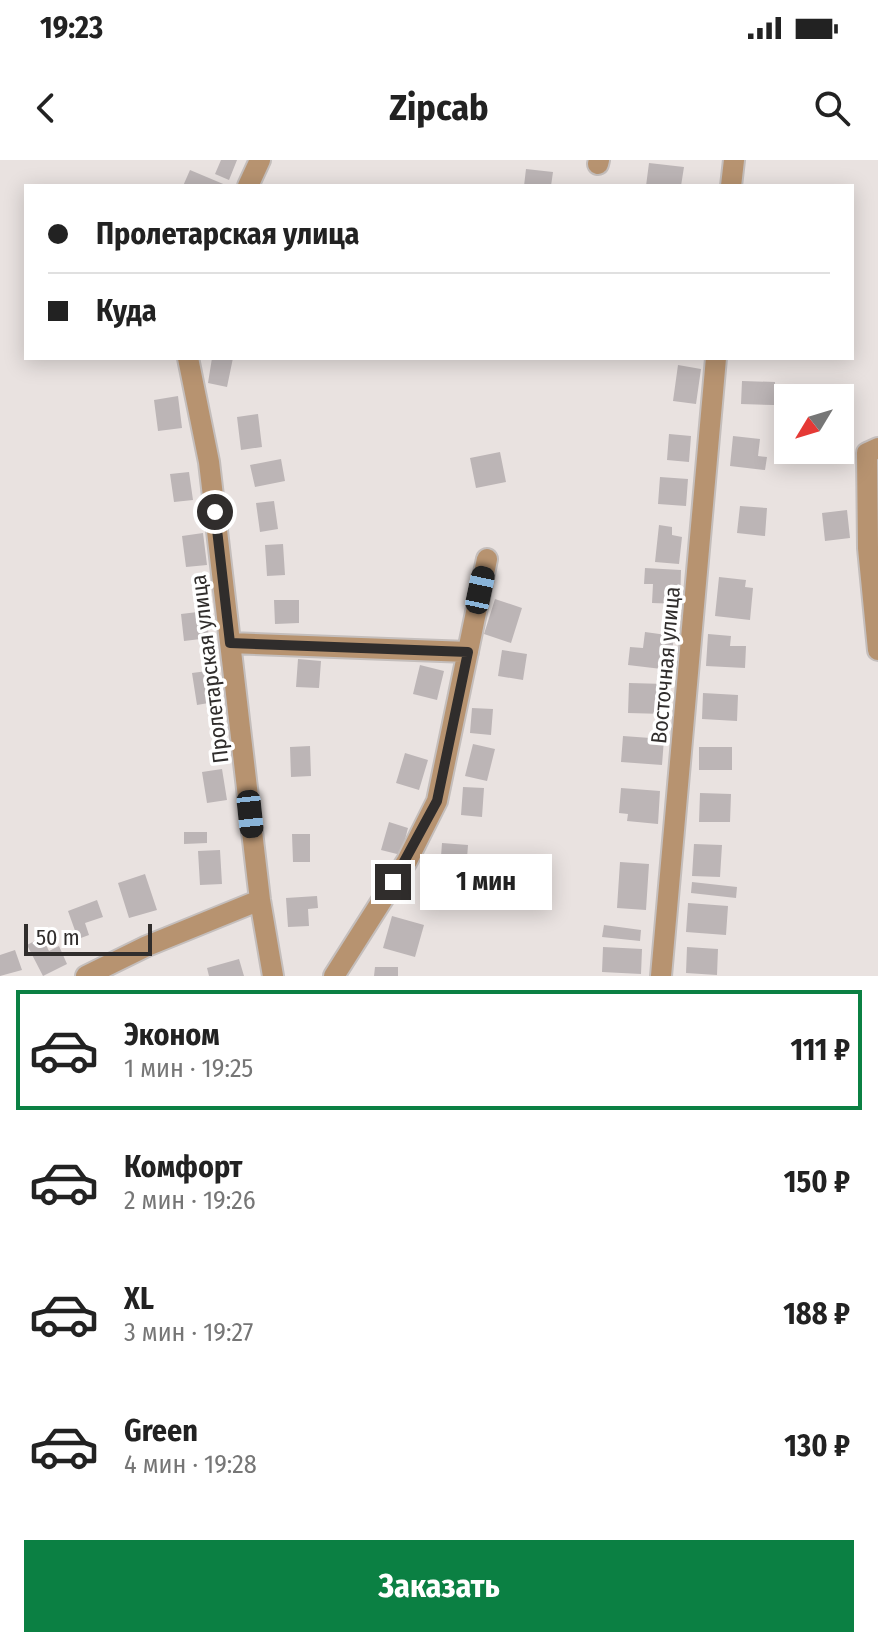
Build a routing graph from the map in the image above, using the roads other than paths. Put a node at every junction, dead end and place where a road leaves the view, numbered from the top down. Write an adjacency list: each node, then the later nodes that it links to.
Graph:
1 (260, 160): 3 (street)
2 (734, 160): 4 (street)
3 (249, 184)
4 (731, 184)
5 (188, 360): 9 (street, Пролетарская улица)
6 (716, 360): 16 (street, Восточная улица)
7 (878, 448): 10 (street)
8 (487, 559): 11 (street)
9 (230, 643): 11 (street); 12 (street, Пролетарская улица)
10 (878, 650)
11 (468, 652): 15 (street)
12 (260, 900): 13 (street); 14 (street, Пролетарская улица)
13 (86, 976)
14 (273, 976)
15 (334, 976)
16 (661, 976)

